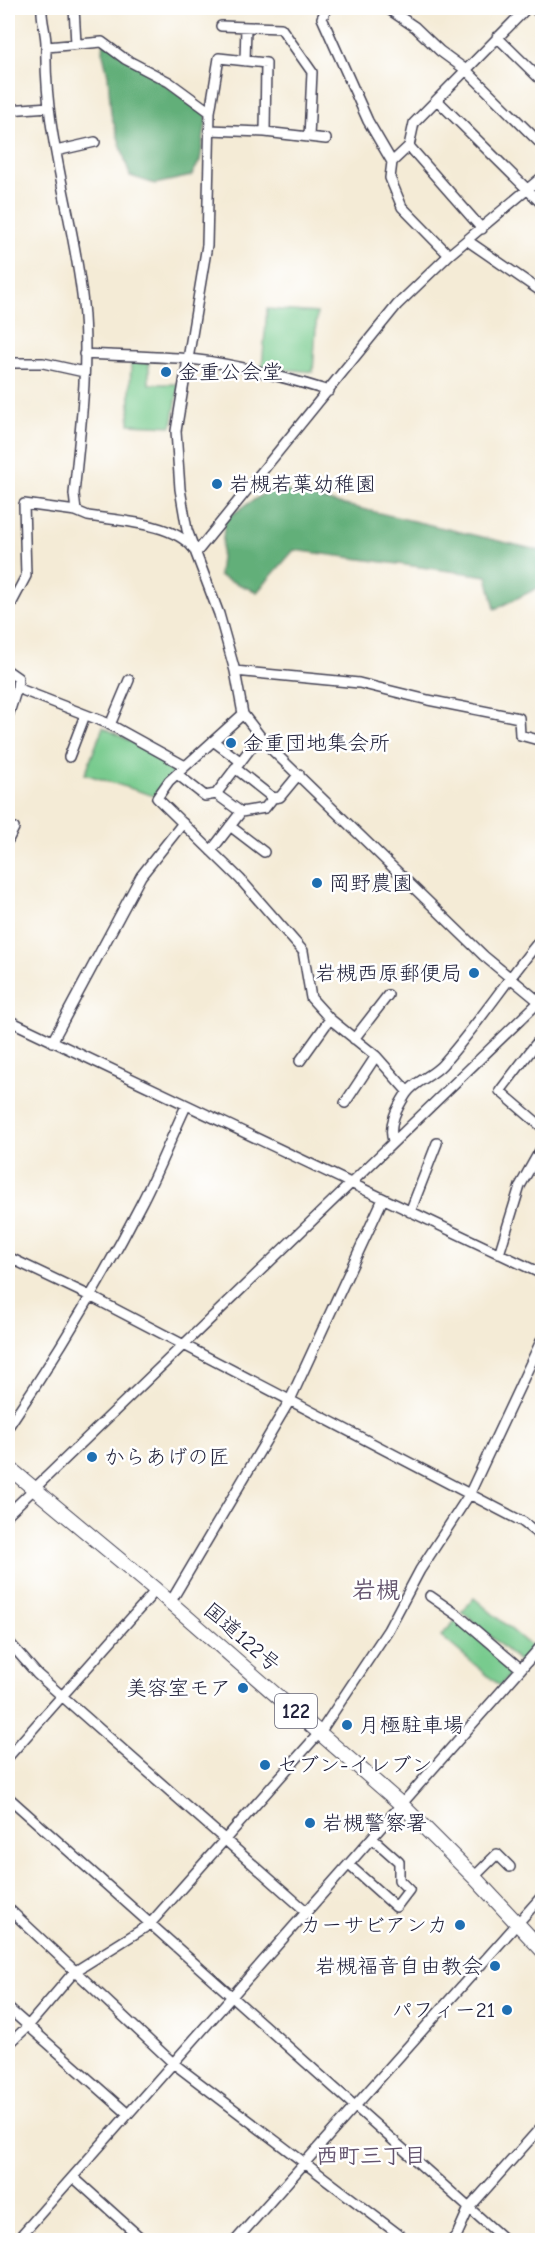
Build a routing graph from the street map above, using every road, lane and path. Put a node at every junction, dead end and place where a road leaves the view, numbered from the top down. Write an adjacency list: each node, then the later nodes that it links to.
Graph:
1 (42, 8): 12 (street)
2 (74, 8): 11 (street)
3 (327, 8): 28 (street)
4 (388, 8): 14 (street)
5 (526, 8): 10 (street)
6 (534, 8): 7 (street)
7 (543, 16)
8 (221, 26): 9 (street)
9 (246, 27): 13 (street); 22 (street)
10 (497, 37): 14 (street); 15 (street)
11 (76, 44): 12 (street); 19 (street)
12 (47, 47): 17 (street)
13 (244, 61): 19 (street); 21 (street)
14 (466, 70): 16 (street); 25 (street)
15 (543, 81)
16 (437, 100): 26 (street); 30 (street)
17 (49, 107): 18 (street); 27 (street)
18 (8, 110)
19 (210, 112): 20 (street)
20 (209, 130): 21 (street); 37 (street)
21 (265, 132): 22 (street)
22 (309, 137): 23 (street)
23 (326, 139)
24 (95, 142): 27 (street)
25 (543, 145)
26 (409, 146): 28 (street); 32 (street)
27 (56, 151): 36 (street)
28 (392, 162): 34 (street)
29 (543, 177): 30 (street)
30 (527, 189): 31 (street); 32 (street)
31 (543, 204)
32 (482, 229): 33 (street)
33 (468, 241): 34 (street); 35 (street)
34 (449, 255): 40 (street)
35 (543, 292)
36 (84, 354): 37 (street); 39 (street)
37 (188, 359): 40 (street); 42 (street)
38 (8, 363): 39 (street)
39 (84, 372): 41 (street)
40 (329, 391): 42 (street)
41 (76, 511): 42 (street); 43 (street)
42 (196, 553): 45 (street)
43 (8, 610)
44 (8, 671): 47 (street)
45 (235, 671): 48 (street); 54 (street)
46 (129, 680): 51 (street)
47 (17, 688): 49 (street); 50 (street)
48 (243, 714): 52 (street); 53 (street)
49 (85, 715): 51 (street); 55 (street)
50 (8, 716)
51 (110, 725): 57 (street)
52 (260, 736): 56 (street); 59 (street)
53 (213, 741): 56 (street); 57 (street)
54 (543, 741)
55 (69, 757)
56 (238, 764): 60 (street); 61 (street)
57 (185, 766): 58 (street)
58 (177, 774): 60 (street); 63 (street)
59 (299, 774): 61 (street); 70 (street)
60 (216, 794): 62 (street)
61 (273, 798): 62 (street)
62 (241, 812): 65 (street)
63 (183, 823): 67 (street); 77 (street)
64 (8, 826): 66 (street)
65 (230, 826): 67 (street); 68 (street)
66 (8, 840)
67 (211, 850): 73 (street)
68 (264, 852)
69 (543, 938): 70 (street)
70 (509, 978): 72 (street); 80 (street)
71 (388, 995): 76 (street)
72 (542, 1002): 84 (street)
73 (330, 1019): 76 (street); 79 (street)
74 (8, 1022): 77 (street)
75 (543, 1036): 83 (street)
76 (354, 1039): 78 (street)
77 (52, 1042): 82 (street)
78 (376, 1056): 80 (street); 81 (street)
79 (300, 1061)
80 (407, 1092): 84 (street)
81 (345, 1103)
82 (186, 1106): 87 (street); 93 (street)
83 (543, 1127)
84 (393, 1141): 87 (street)
85 (437, 1143): 89 (street)
86 (543, 1147): 90 (street)
87 (349, 1183): 88 (street); 95 (street)
88 (383, 1199): 89 (street); 96 (street)
89 (410, 1212): 90 (street)
90 (500, 1254): 92 (street)
91 (8, 1257): 93 (street)
92 (543, 1274)
93 (90, 1296): 95 (street); 97 (street)
94 (543, 1339): 100 (street)
95 (183, 1345): 96 (street); 99 (street)
96 (290, 1400): 100 (street); 105 (street)
97 (8, 1427)
98 (8, 1467): 99 (highway, 国道122号 / 122)
99 (34, 1488): 101 (street); 103 (highway, 国道122号 / 122)
100 (469, 1495): 102 (street); 110 (street)
101 (8, 1514)
102 (543, 1537)
103 (156, 1590): 105 (highway, 国道122号 / 122); 109 (street)
104 (429, 1596): 108 (street)
105 (170, 1603): 110 (highway, 国道122号 / 122)
106 (8, 1641): 109 (street)
107 (543, 1645): 108 (street)
108 (521, 1669): 113 (street)
109 (62, 1695): 111 (street); 115 (street)
110 (321, 1731): 113 (highway, 国道122号 / 122); 115 (street)
111 (8, 1757)
112 (8, 1797): 123 (street)
113 (402, 1805): 114 (street); 118 (highway, 国道122号 / 122)
114 (372, 1838): 116 (street); 116 (street)
115 (225, 1840): 121 (street); 123 (street)
116 (349, 1865): 121 (street)
117 (510, 1867): 118 (street)
118 (474, 1876): 122 (highway, 国道122号 / 122)
119 (543, 1896): 122 (street)
120 (8, 1908): 125 (street)
121 (307, 1912): 126 (street)
122 (518, 1924): 124 (highway, 国道122号 / 122); 131 (street)
123 (149, 1925): 125 (street); 126 (street)
124 (543, 1950)
125 (74, 1972): 128 (street); 130 (street)
126 (231, 1997): 130 (street); 131 (street)
127 (8, 2008): 128 (street)
128 (28, 2026): 129 (street); 132 (street)
129 (8, 2045)
130 (173, 2063): 132 (street); 134 (street)
131 (356, 2106): 134 (street); 136 (street)
132 (128, 2114): 135 (street)
133 (543, 2126): 136 (street)
134 (305, 2164): 139 (street); 140 (street)
135 (73, 2177): 137 (street); 138 (street)
136 (469, 2208): 141 (street); 142 (street)
137 (17, 2241)
138 (143, 2241)
139 (236, 2241)
140 (406, 2241)
141 (452, 2241)
142 (505, 2241)

